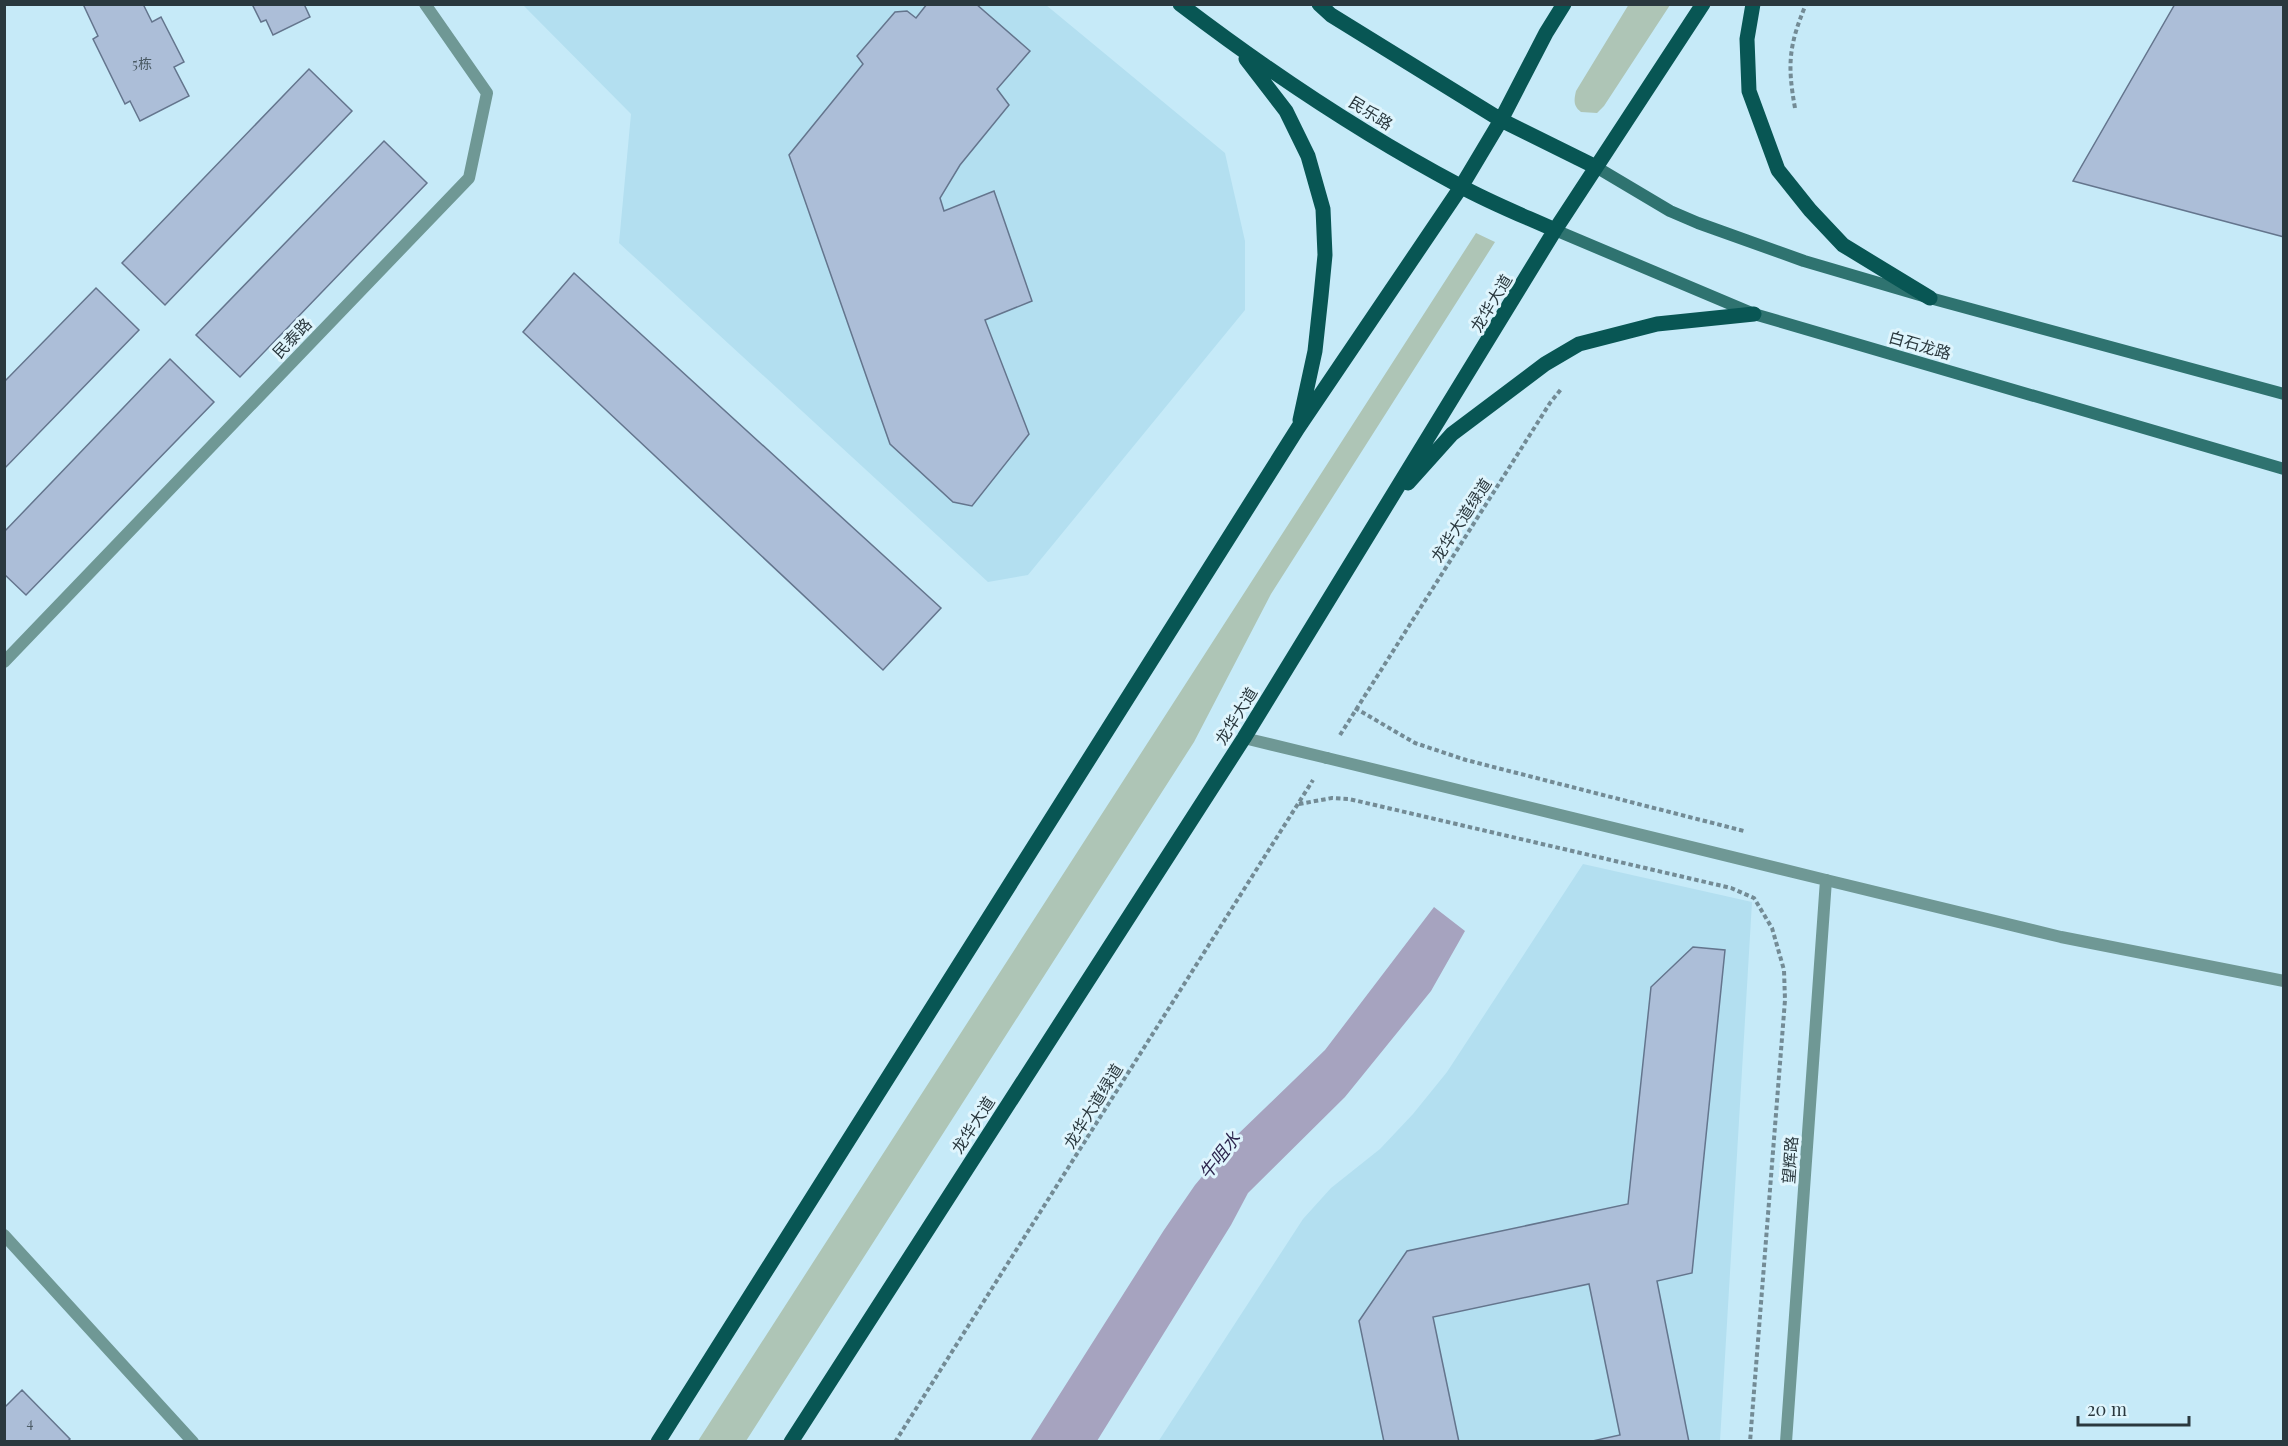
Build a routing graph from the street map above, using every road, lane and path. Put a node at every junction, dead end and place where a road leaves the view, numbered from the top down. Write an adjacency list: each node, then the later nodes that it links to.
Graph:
1 (425, 4): 21 (street, 民泰路)
2 (1180, 4): 8 (main road, 民乐路)
3 (1319, 4): 10 (main road)
4 (1564, 4): 10 (main road)
5 (1703, 4): 11 (main road, 龙华大道)
6 (1753, 4): 14 (main road)
7 (1806, 4): 9 (path)
8 (1239, 49): 12 (main road, 民乐路); 18 (main road)
9 (1795, 108)
10 (1502, 120): 11 (main road); 12 (main road)
11 (1596, 167): 13 (main road, 龙华大道); 14 (main road)
12 (1461, 187): 13 (main road, 民乐路); 18 (main road)
13 (1556, 230): 15 (main road, 白石龙路); 20 (main road, 龙华大道)
14 (1930, 298): 17 (main road)
15 (1754, 314): 19 (main road, 白石龙路); 20 (main road)
16 (1565, 384): 22 (path, 龙华大道绿道)
17 (2283, 394)
18 (1298, 428): 32 (main road)
19 (2283, 469)
20 (1381, 512): 24 (main road, 龙华大道)
21 (4, 662)
22 (1355, 708): 23 (path, 龙华大道绿道); 27 (path)
23 (1348, 720)
24 (1244, 738): 28 (street); 33 (main road, 龙华大道)
25 (1311, 783): 26 (path, 龙华大道绿道)
26 (1298, 805): 34 (path, 龙华大道绿道); 35 (path)
27 (1750, 833)
28 (1826, 880): 29 (street); 36 (street, 望辉路)
29 (2283, 981)
30 (4, 1235): 31 (street)
31 (193, 1442)
32 (658, 1442)
33 (791, 1442)
34 (895, 1442)
35 (1750, 1442)
36 (1786, 1442)

